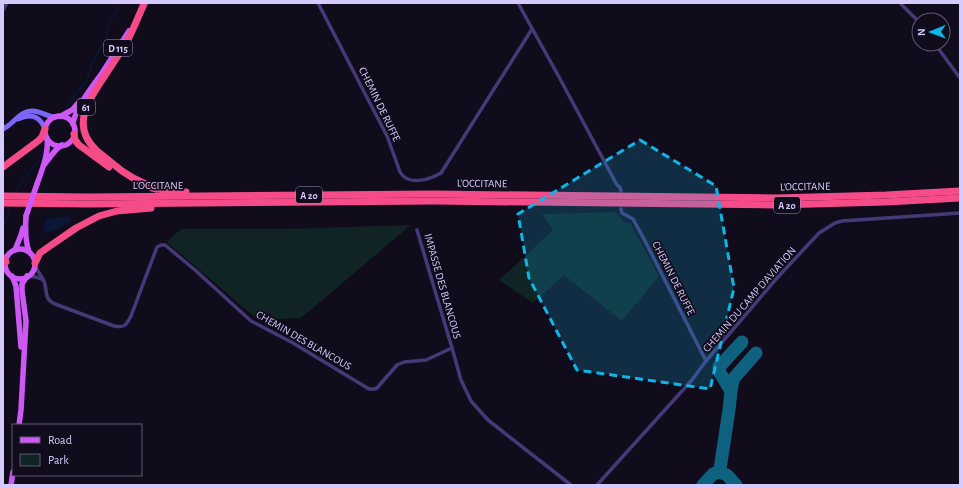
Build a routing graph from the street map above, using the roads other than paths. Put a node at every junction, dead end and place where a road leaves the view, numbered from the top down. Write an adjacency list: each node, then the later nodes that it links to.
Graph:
1 (7, 3): 6 (street)
2 (318, 3): 8 (street, CHEMIN DE RUFFE)
3 (518, 3): 8 (street)
4 (900, 3): 7 (street)
5 (144, 4): 11 (main road, D 115); 22 (highway, 61)
6 (3, 10)
7 (911, 13)
8 (532, 29): 23 (street)
9 (941, 52): 10 (street)
10 (960, 78)
11 (90, 90): 12 (main road, D 115); 14 (main road, D 115)
12 (58, 116): 13 (main road); 14 (main road); 16 (main road)
13 (15, 120): 15 (main road); 16 (main road)
14 (73, 124): 17 (main road)
15 (3, 129)
16 (45, 129): 18 (main road); 20 (highway)
17 (74, 134): 19 (main road); 22 (highway, 61)
18 (47, 138): 19 (main road); 21 (main road)
19 (62, 145): 21 (main road)
20 (3, 167)
21 (43, 168): 32 (main road, bridge)
22 (156, 189): 25 (highway, 61)
23 (622, 191)
24 (960, 191): 25 (highway, L'OCCITANE / A 20)
25 (258, 195): 26 (highway, L'OCCITANE / A 20)
26 (3, 196)
27 (960, 198): 29 (highway, L'OCCITANE / A 20)
28 (3, 203): 29 (highway, L'OCCITANE / A 20)
29 (242, 203): 37 (highway)
30 (621, 209): 42 (street, CHEMIN DE RUFFE)
31 (960, 213): 42 (street, CHEMIN DU CAMP D'AVIATION)
32 (26, 216): 34 (main road); 35 (main road)
33 (417, 230): 41 (street, IMPASSE DES BLANCOUS)
34 (15, 250): 35 (main road); 36 (main road)
35 (29, 252): 37 (main road)
36 (4, 260): 38 (main road)
37 (35, 264): 39 (main road); 40 (street, CHEMIN DES BLANCOUS)
38 (12, 276): 39 (main road); 43 (main road)
39 (27, 276): 40 (street); 43 (main road)
40 (44, 281): 41 (street, CHEMIN DES BLANCOUS)
41 (452, 348): 45 (street)
42 (706, 361): 46 (street, CHEMIN DU CAMP D'AVIATION)
43 (23, 362): 44 (main road)
44 (19, 424)
45 (571, 485)
46 (597, 485)

